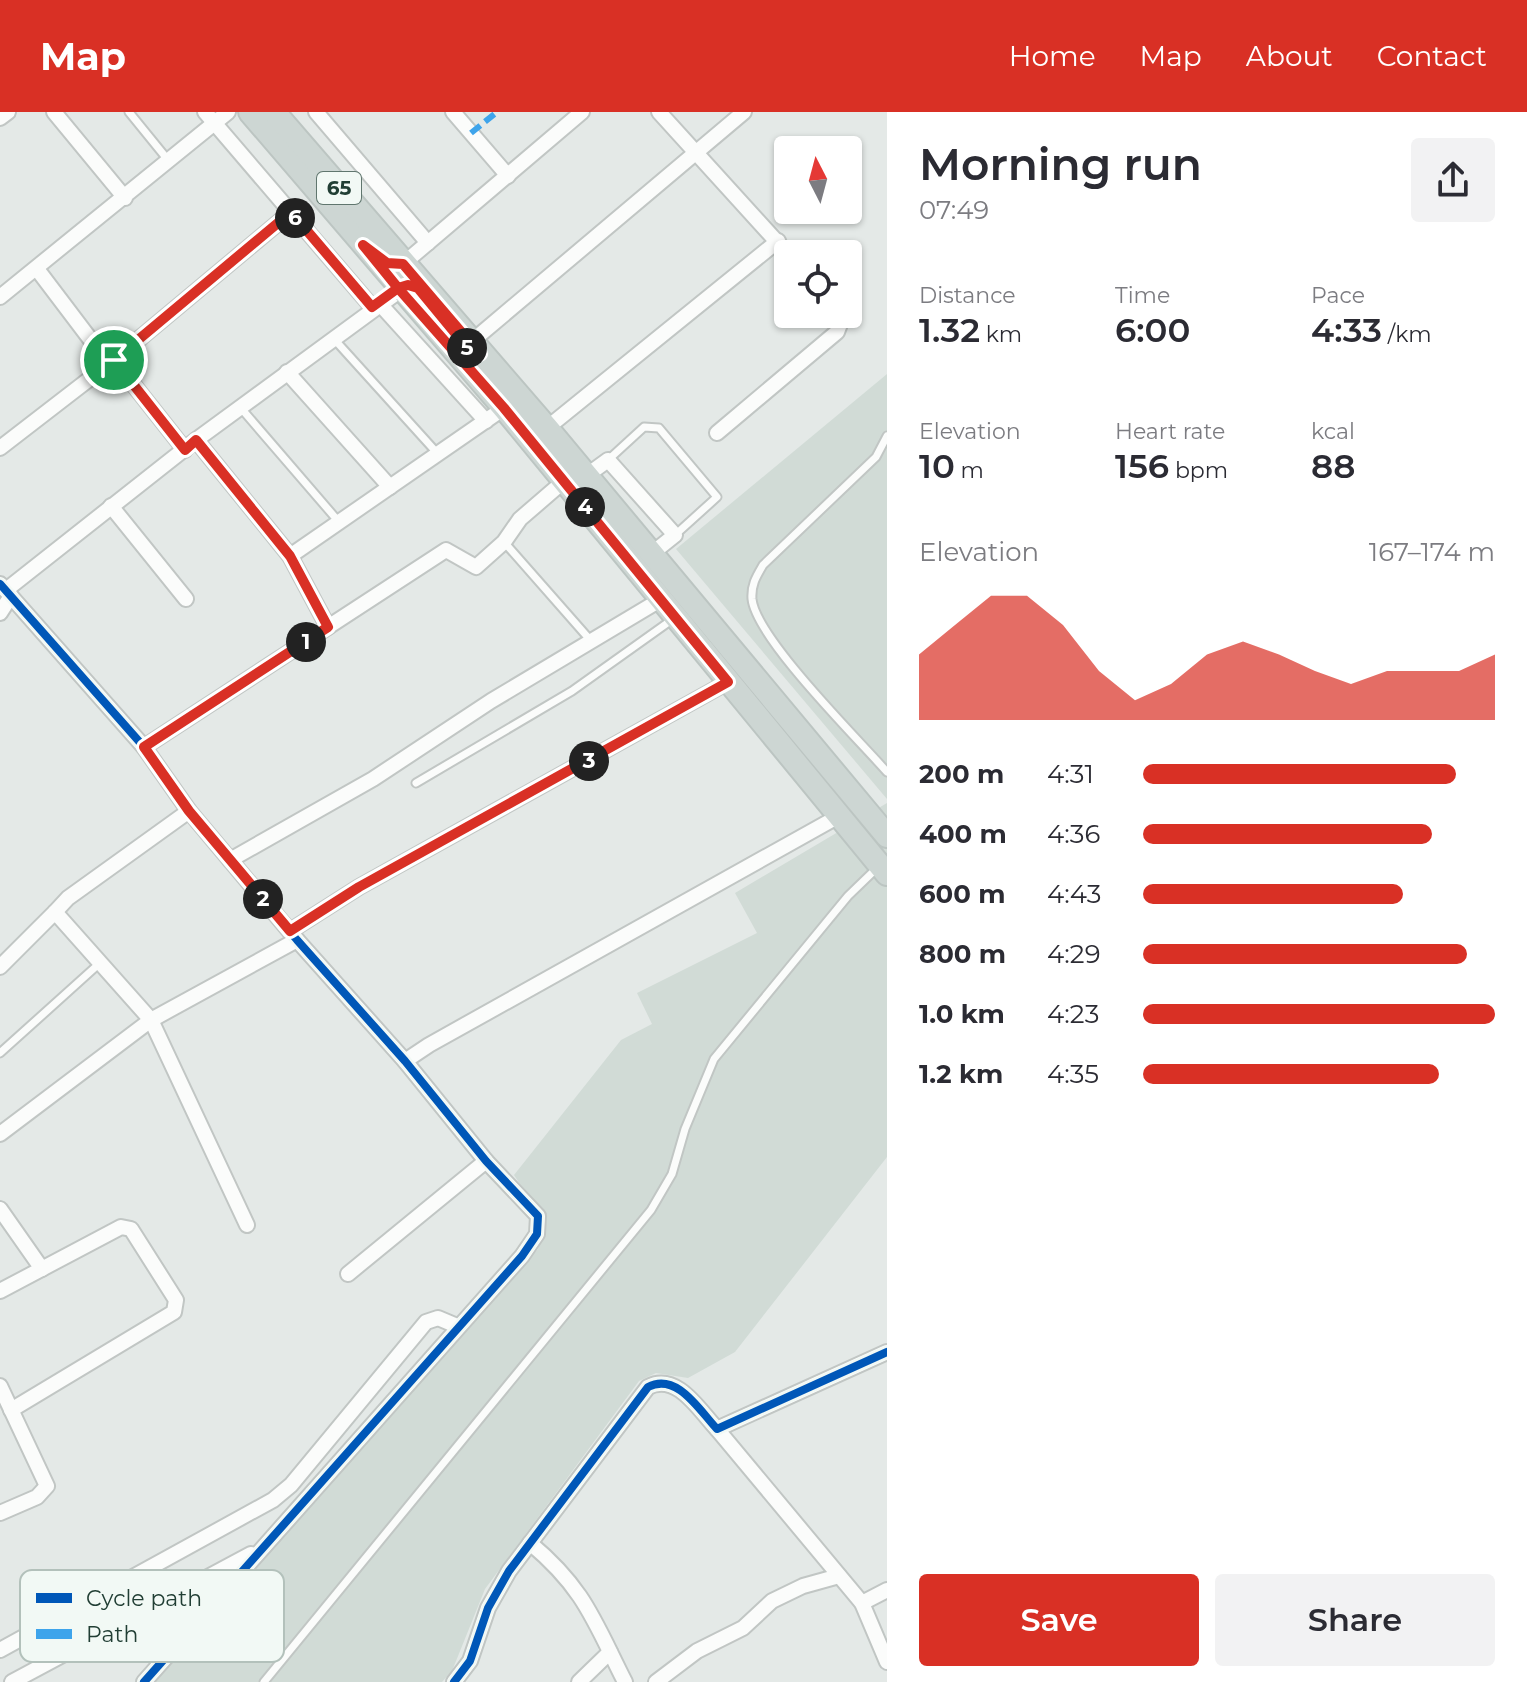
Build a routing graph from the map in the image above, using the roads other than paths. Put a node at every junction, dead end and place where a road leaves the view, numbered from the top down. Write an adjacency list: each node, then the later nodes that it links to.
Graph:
1 (8, 112): 12 (street)
2 (54, 112): 17 (street)
3 (129, 112): 15 (lane)
4 (228, 112): 13 (street)
5 (250, 112): 22 (main road, 65)
6 (274, 112): 23 (main road, 65)
7 (316, 112): 20 (street)
8 (453, 112): 16 (street)
9 (582, 112): 16 (street)
10 (659, 112): 14 (street)
11 (744, 112): 14 (street)
12 (0, 118)
13 (210, 118): 15 (street); 18 (street)
14 (694, 152): 19 (street); 30 (street)
15 (169, 161): 17 (street)
16 (508, 176): 20 (street)
17 (125, 198): 24 (street)
18 (291, 212): 27 (street); 31 (street)
19 (777, 240)
20 (428, 243): 23 (street)
21 (774, 244): 35 (street)
22 (363, 245): 23 (street); 25 (main road, 65)
23 (403, 264): 30 (main road, 65)
24 (37, 269): 26 (street); 31 (street)
25 (398, 288): 27 (street); 30 (street); 34 (main road, 65)
26 (0, 297)
27 (376, 305): 29 (street); 34 (street)
28 (838, 328): 36 (street)
29 (332, 338): 32 (street); 40 (lane)
30 (475, 348): 35 (main road, 65)
31 (112, 362): 38 (street); 39 (street)
32 (287, 372): 33 (street); 44 (street)
33 (240, 407): 38 (street); 46 (lane)
34 (495, 414): 40 (street); 43 (main road, 65)
35 (547, 428): 42 (main road, 65)
36 (717, 433)
37 (887, 436): 60 (lane)
38 (190, 445): 45 (street); 50 (street)
39 (0, 448)
40 (438, 454): 44 (street)
41 (608, 460): 42 (street); 47 (street); 47 (lane)
42 (586, 476): 49 (main road, 65)
43 (564, 481): 48 (street); 53 (main road, 65)
44 (390, 487): 46 (street)
45 (111, 506): 51 (street); 52 (street)
46 (339, 522): 50 (street)
47 (675, 535): 49 (street)
48 (504, 542): 56 (street); 57 (lane)
49 (650, 555): 62 (main road, 65)
50 (290, 556): 56 (street)
51 (5, 590): 54 (street); 59 (street)
52 (186, 599)
53 (660, 600): 55 (main road, 65); 57 (street)
54 (0, 613)
55 (675, 618): 58 (main road, 65); 61 (lane)
56 (328, 627): 59 (street)
57 (592, 642): 66 (street)
58 (728, 682): 64 (main road, 65); 69 (street)
59 (144, 747): 63 (street)
60 (887, 772)
61 (416, 783)
62 (860, 804): 64 (main road); 65 (main road, 65)
63 (189, 811): 66 (street); 68 (street)
64 (839, 816): 67 (main road, 65); 74 (street)
65 (887, 836)
66 (230, 860): 69 (street)
67 (883, 870): 99 (lane)
68 (55, 912): 70 (street); 71 (street)
69 (294, 936): 72 (street); 74 (street)
70 (101, 962): 72 (street); 73 (lane)
71 (0, 967)
72 (151, 1020): 75 (street); 78 (street)
73 (0, 1053)
74 (405, 1061): 76 (street)
75 (0, 1134)
76 (486, 1161): 80 (street); 82 (street)
77 (0, 1209): 79 (street)
78 (247, 1225)
79 (42, 1269): 81 (street); 85 (street)
80 (348, 1274)
81 (0, 1291)
82 (457, 1326): 89 (street); 90 (street)
83 (887, 1352): 86 (street)
84 (0, 1386): 85 (street)
85 (11, 1410): 87 (street)
86 (717, 1429): 88 (street); 93 (street)
87 (0, 1513)
88 (530, 1543): 98 (street); 107 (street)
89 (261, 1549): 91 (street); 92 (street)
90 (146, 1570)
91 (222, 1570)
92 (243, 1570)
93 (839, 1576): 95 (street); 110 (street)
94 (887, 1590): 95 (street)
95 (862, 1603): 103 (street)
96 (20, 1639): 97 (street)
97 (0, 1650)
98 (610, 1652): 108 (street); 109 (street)
99 (284, 1658)
100 (49, 1662): 104 (street)
101 (162, 1662): 105 (street)
102 (280, 1662): 106 (lane)
103 (887, 1662)
104 (12, 1682)
105 (144, 1682)
106 (264, 1682)
107 (454, 1682)
108 (579, 1682)
109 (625, 1682)
110 (656, 1682)

